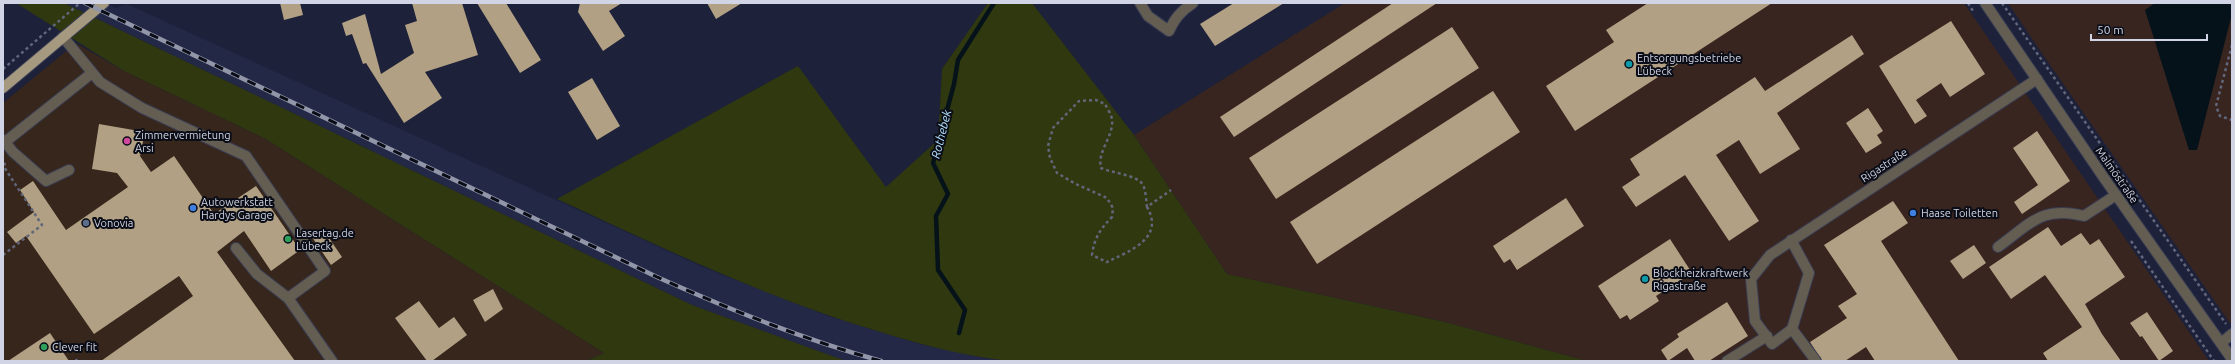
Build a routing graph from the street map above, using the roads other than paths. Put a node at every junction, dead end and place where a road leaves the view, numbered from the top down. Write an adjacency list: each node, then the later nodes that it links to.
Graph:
1 (104, 3): 5 (main road)
2 (1140, 3): 3 (street)
3 (1193, 3)
4 (1985, 3): 7 (street, Malmöstraße)
5 (63, 37): 6 (street); 8 (main road)
6 (92, 73): 9 (street); 15 (street)
7 (2037, 80): 11 (street, Malmöstraße); 12 (street, Rigastraße)
8 (3, 88)
9 (4, 141): 10 (street)
10 (69, 170)
11 (2116, 195): 14 (street); 19 (street, Malmöstraße)
12 (1791, 240): 16 (street); 18 (street, Rigastraße)
13 (236, 248): 15 (street)
14 (1998, 248)
15 (288, 298): 21 (street)
16 (1792, 329): 18 (street); 23 (street)
17 (2230, 330): 19 (street)
18 (1766, 336): 22 (street)
19 (2221, 343): 20 (street, Malmöstraße)
20 (2232, 359)
21 (332, 361)
22 (1728, 361)
23 (1816, 361)

